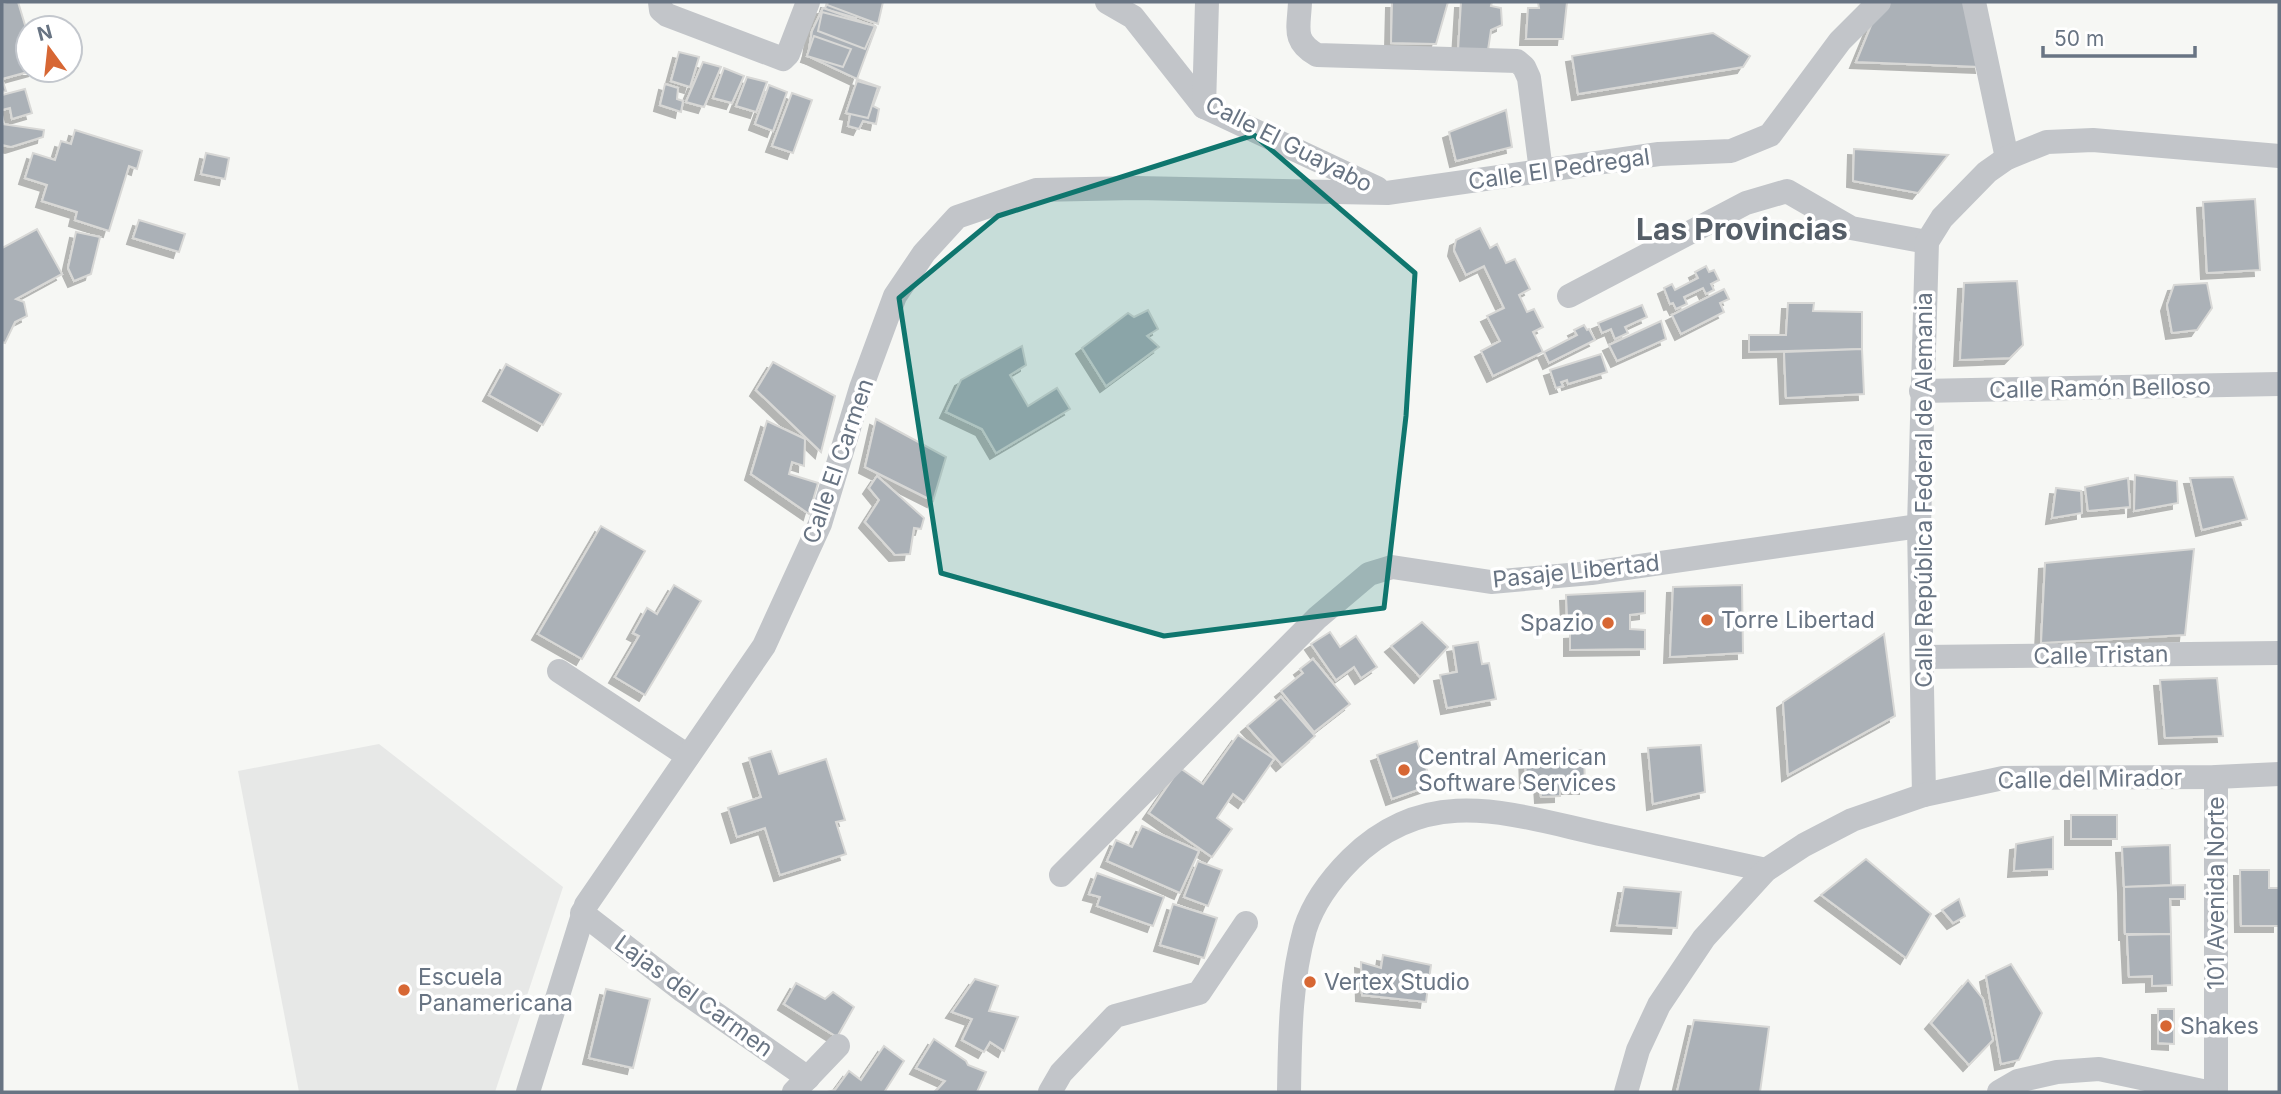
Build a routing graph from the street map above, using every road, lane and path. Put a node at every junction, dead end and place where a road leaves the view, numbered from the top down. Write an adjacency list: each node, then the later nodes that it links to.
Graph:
1 (660, 2): 7 (street)
2 (1107, 2): 8 (street, Calle El Guayabo)
3 (1207, 2): 8 (street)
4 (1300, 2): 11 (street)
5 (1879, 2): 11 (street, Calle El Pedregal)
6 (1974, 2): 10 (street)
7 (801, 4)
8 (1203, 107): 12 (street, Calle El Guayabo)
9 (2279, 156): 10 (street)
10 (2007, 158): 13 (street)
11 (1541, 171): 12 (street, Calle El Pedregal)
12 (1387, 193): 21 (street, Calle El Carmen)
13 (1927, 242): 14 (street); 16 (street, Calle República Federal de Alemania)
14 (1569, 296)
15 (2279, 384): 16 (street, Calle Ramón Belloso)
16 (1921, 391): 17 (street, Calle República Federal de Alemania)
17 (1919, 526): 19 (street, Calle República Federal de Alemania); 26 (street, Pasaje Libertad)
18 (2279, 653): 19 (street, Calle Tristan)
19 (1923, 657): 24 (street, Calle República Federal de Alemania)
20 (559, 671): 21 (street)
21 (688, 756): 27 (street, Calle El Carmen)
22 (2279, 774): 23 (street, Calle del Mirador)
23 (2216, 777): 24 (street, Calle del Mirador); 37 (street, 101 Avenida Norte)
24 (1924, 795): 25 (street, Calle del Mirador)
25 (1766, 870): 33 (street); 34 (street, Calle del Mirador)
26 (1061, 875)
27 (582, 913): 30 (street, Lajas del Carmen); 31 (street, Calle El Carmen)
28 (1245, 923): 32 (street)
29 (838, 1046): 30 (street)
30 (801, 1085)
31 (528, 1092)
32 (1050, 1092)
33 (1289, 1092)
34 (1626, 1092)
35 (1999, 1092): 36 (street)
36 (2207, 1092)
37 (2216, 1092)

